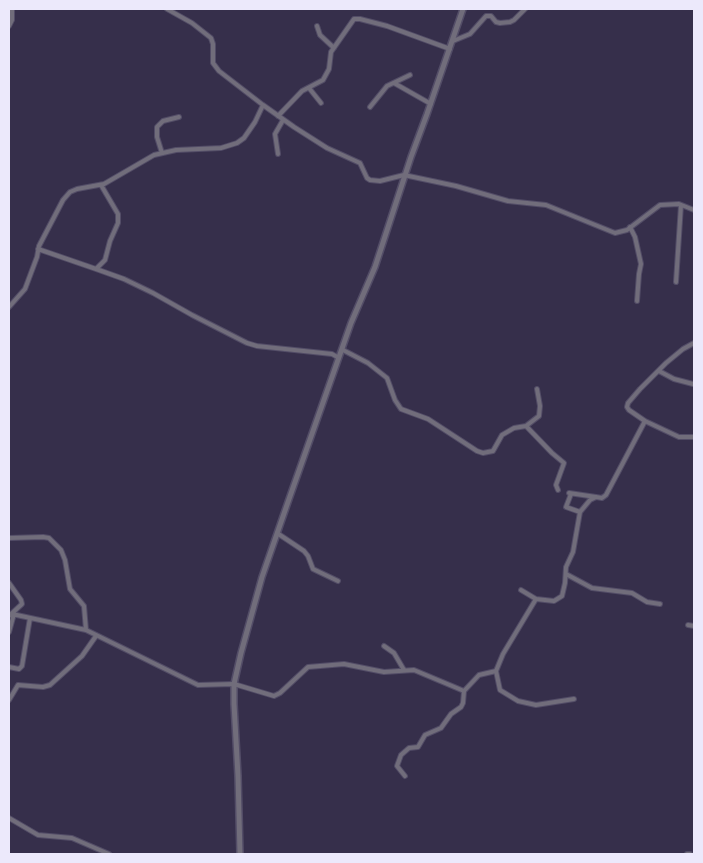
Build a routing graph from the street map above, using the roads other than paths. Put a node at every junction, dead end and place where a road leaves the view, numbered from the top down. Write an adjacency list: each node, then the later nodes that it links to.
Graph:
1 (12, 9): 5 (street)
2 (167, 9): 15 (street)
3 (464, 9): 7 (street)
4 (525, 9): 7 (street)
5 (9, 26)
6 (317, 26): 8 (street)
7 (453, 41): 9 (street)
8 (334, 48): 9 (street); 12 (street)
9 (450, 49): 14 (street)
10 (410, 75): 11 (street)
11 (394, 83): 14 (street); 16 (street)
12 (309, 88): 13 (street); 17 (street)
13 (321, 103)
14 (431, 104): 22 (street)
15 (263, 105): 17 (street); 20 (street)
16 (370, 107)
17 (278, 116): 19 (street)
18 (179, 117): 20 (street)
19 (283, 120): 21 (street); 22 (street)
20 (162, 153): 23 (street)
21 (278, 154)
22 (404, 176): 26 (street); 33 (street)
23 (101, 185): 27 (street); 28 (street)
24 (681, 205): 25 (street); 26 (street); 29 (street)
25 (694, 210)
26 (630, 226): 30 (street)
27 (38, 249): 28 (street); 31 (street)
28 (96, 269): 34 (street)
29 (676, 282)
30 (638, 301)
31 (9, 307)
32 (694, 343): 35 (street)
33 (343, 350): 34 (street); 39 (street)
34 (340, 358): 44 (street)
35 (659, 371): 36 (street); 38 (street)
36 (693, 384)
37 (537, 389): 39 (street)
38 (645, 421): 40 (street); 42 (street)
39 (526, 426): 41 (street)
40 (694, 437)
41 (558, 490)
42 (596, 497): 43 (street); 43 (street)
43 (580, 512): 46 (street)
44 (277, 532): 47 (street); 65 (street)
45 (9, 538): 58 (street)
46 (566, 574): 52 (street); 53 (street)
47 (338, 581)
48 (9, 583): 49 (street)
49 (14, 590): 51 (street); 54 (street)
50 (521, 590): 52 (street)
51 (9, 592)
52 (534, 602): 64 (street)
53 (660, 604)
54 (12, 615): 55 (street); 59 (street)
55 (30, 618): 58 (street); 62 (street)
56 (688, 625): 57 (street)
57 (694, 626)
58 (86, 630): 60 (street)
59 (9, 632)
60 (96, 636): 65 (street); 68 (street)
61 (384, 646): 63 (street)
62 (9, 667)
63 (404, 670): 65 (street); 66 (street)
64 (496, 671): 66 (street); 67 (street)
65 (234, 684): 72 (street)
66 (464, 690): 69 (street)
67 (574, 698)
68 (9, 700)
69 (405, 776)
70 (9, 818): 71 (street)
71 (110, 854)
72 (240, 854)

